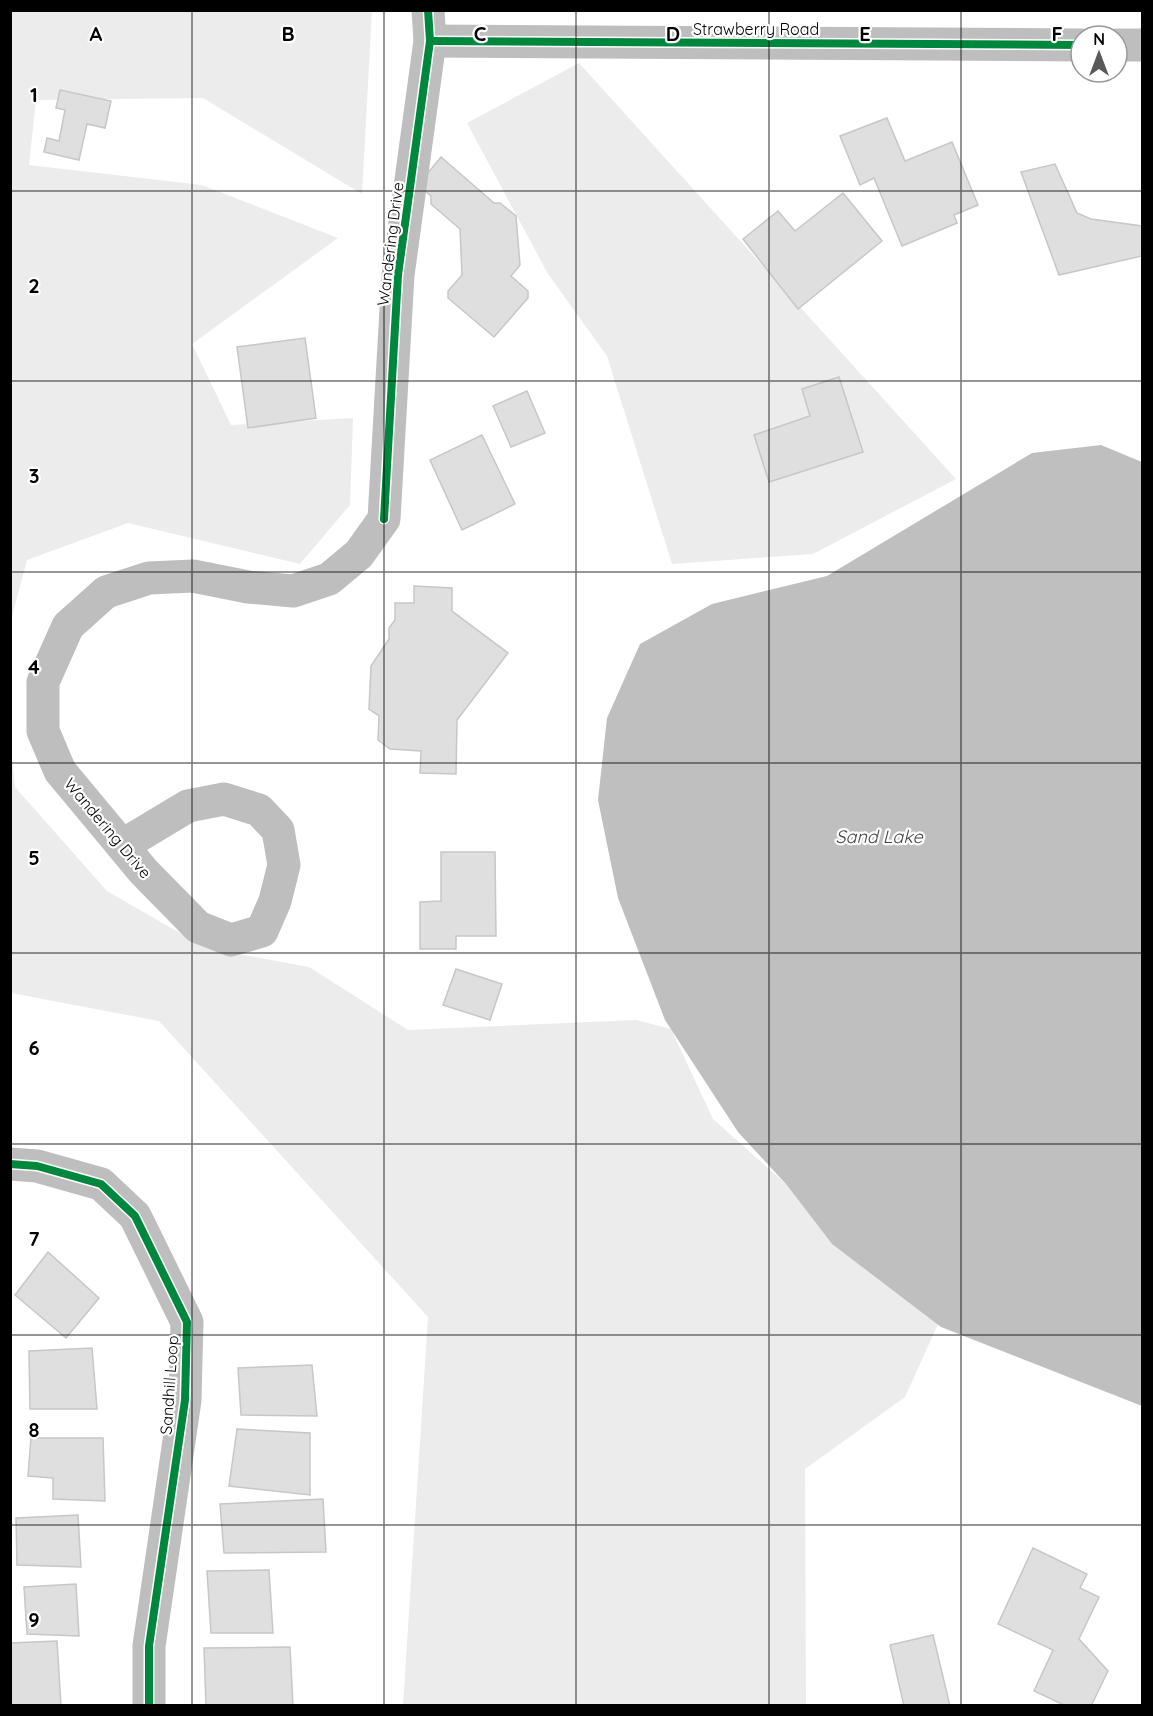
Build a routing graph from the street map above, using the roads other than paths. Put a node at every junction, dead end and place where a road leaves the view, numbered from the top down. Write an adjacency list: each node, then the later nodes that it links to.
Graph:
1 (429, 26): 2 (street, Strawberry Road); 3 (street, Wandering Drive)
2 (1069, 45)
3 (123, 845): 3 (street, Wandering Drive)
4 (10, 1164): 5 (street, Sandhill Loop)
5 (149, 1706)

